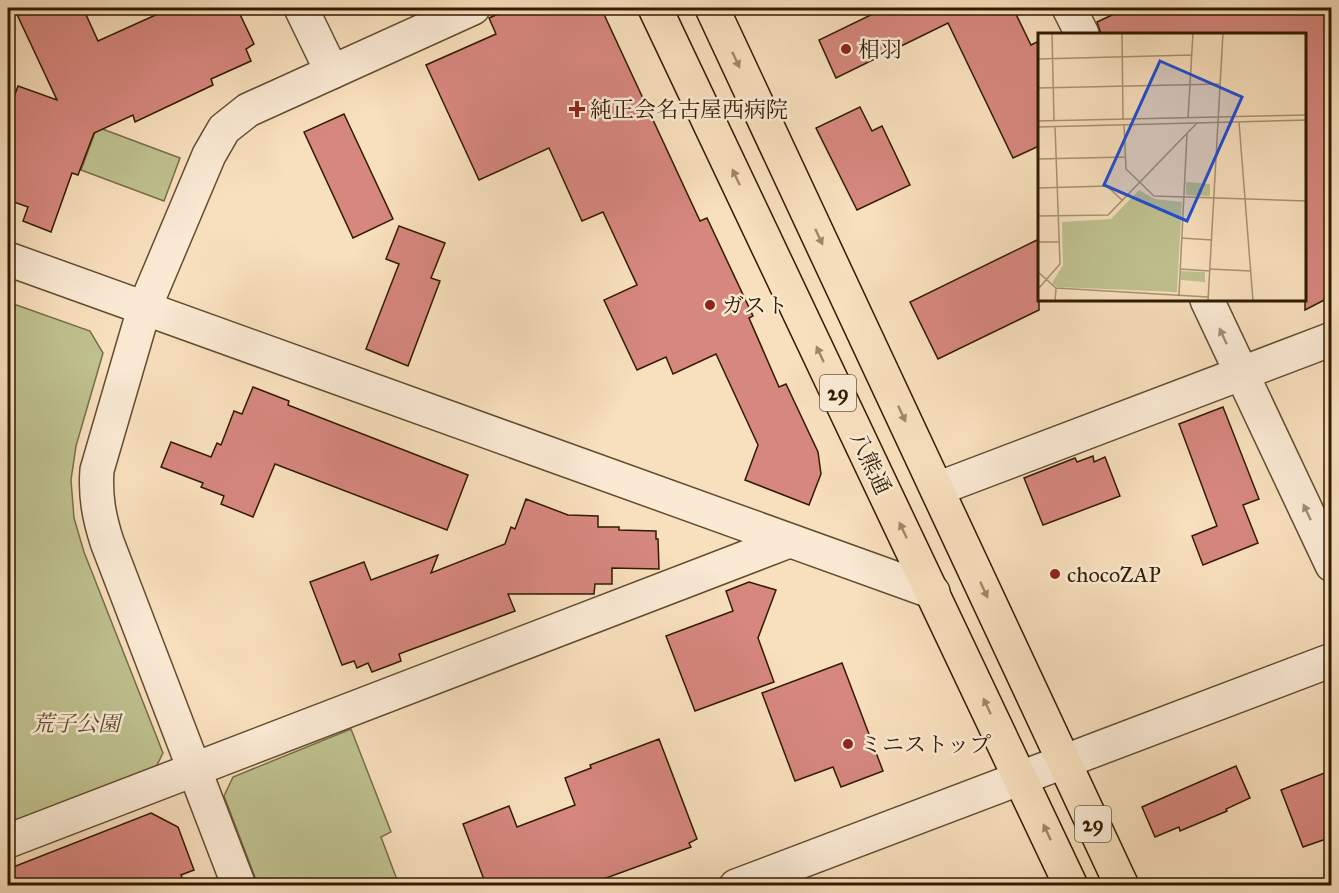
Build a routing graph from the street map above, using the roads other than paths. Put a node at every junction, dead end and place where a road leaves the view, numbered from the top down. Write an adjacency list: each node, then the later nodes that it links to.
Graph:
1 (301, 8): 7 (street)
2 (473, 8): 7 (street)
3 (655, 8): 16 (main road, 八熊通 / 29, one-way to 3)
4 (712, 8): 13 (main road, 29, one-way to 13)
5 (1069, 8): 6 (street)
6 (1082, 33)
7 (332, 72): 10 (street)
8 (8, 260): 10 (street)
9 (1208, 302): 12 (street, one-way to 9)
10 (144, 309): 14 (street); 19 (street)
11 (1332, 339): 12 (street)
12 (1241, 374): 13 (street); 15 (street, one-way to 12)
13 (937, 489): 18 (main road, 29, one-way to 18)
14 (789, 541): 16 (street); 19 (street)
15 (1332, 565)
16 (933, 592): 20 (main road, 八熊通 / 29, one-way to 16)
17 (1332, 660): 18 (street)
18 (1063, 762): 20 (street); 25 (main road, 29)
19 (194, 770): 21 (street); 22 (street)
20 (1021, 778): 23 (street); 24 (main road, 八熊通 / 29, one-way to 20)
21 (8, 841)
22 (238, 885)
23 (736, 885)
24 (1071, 885)
25 (1122, 885)

